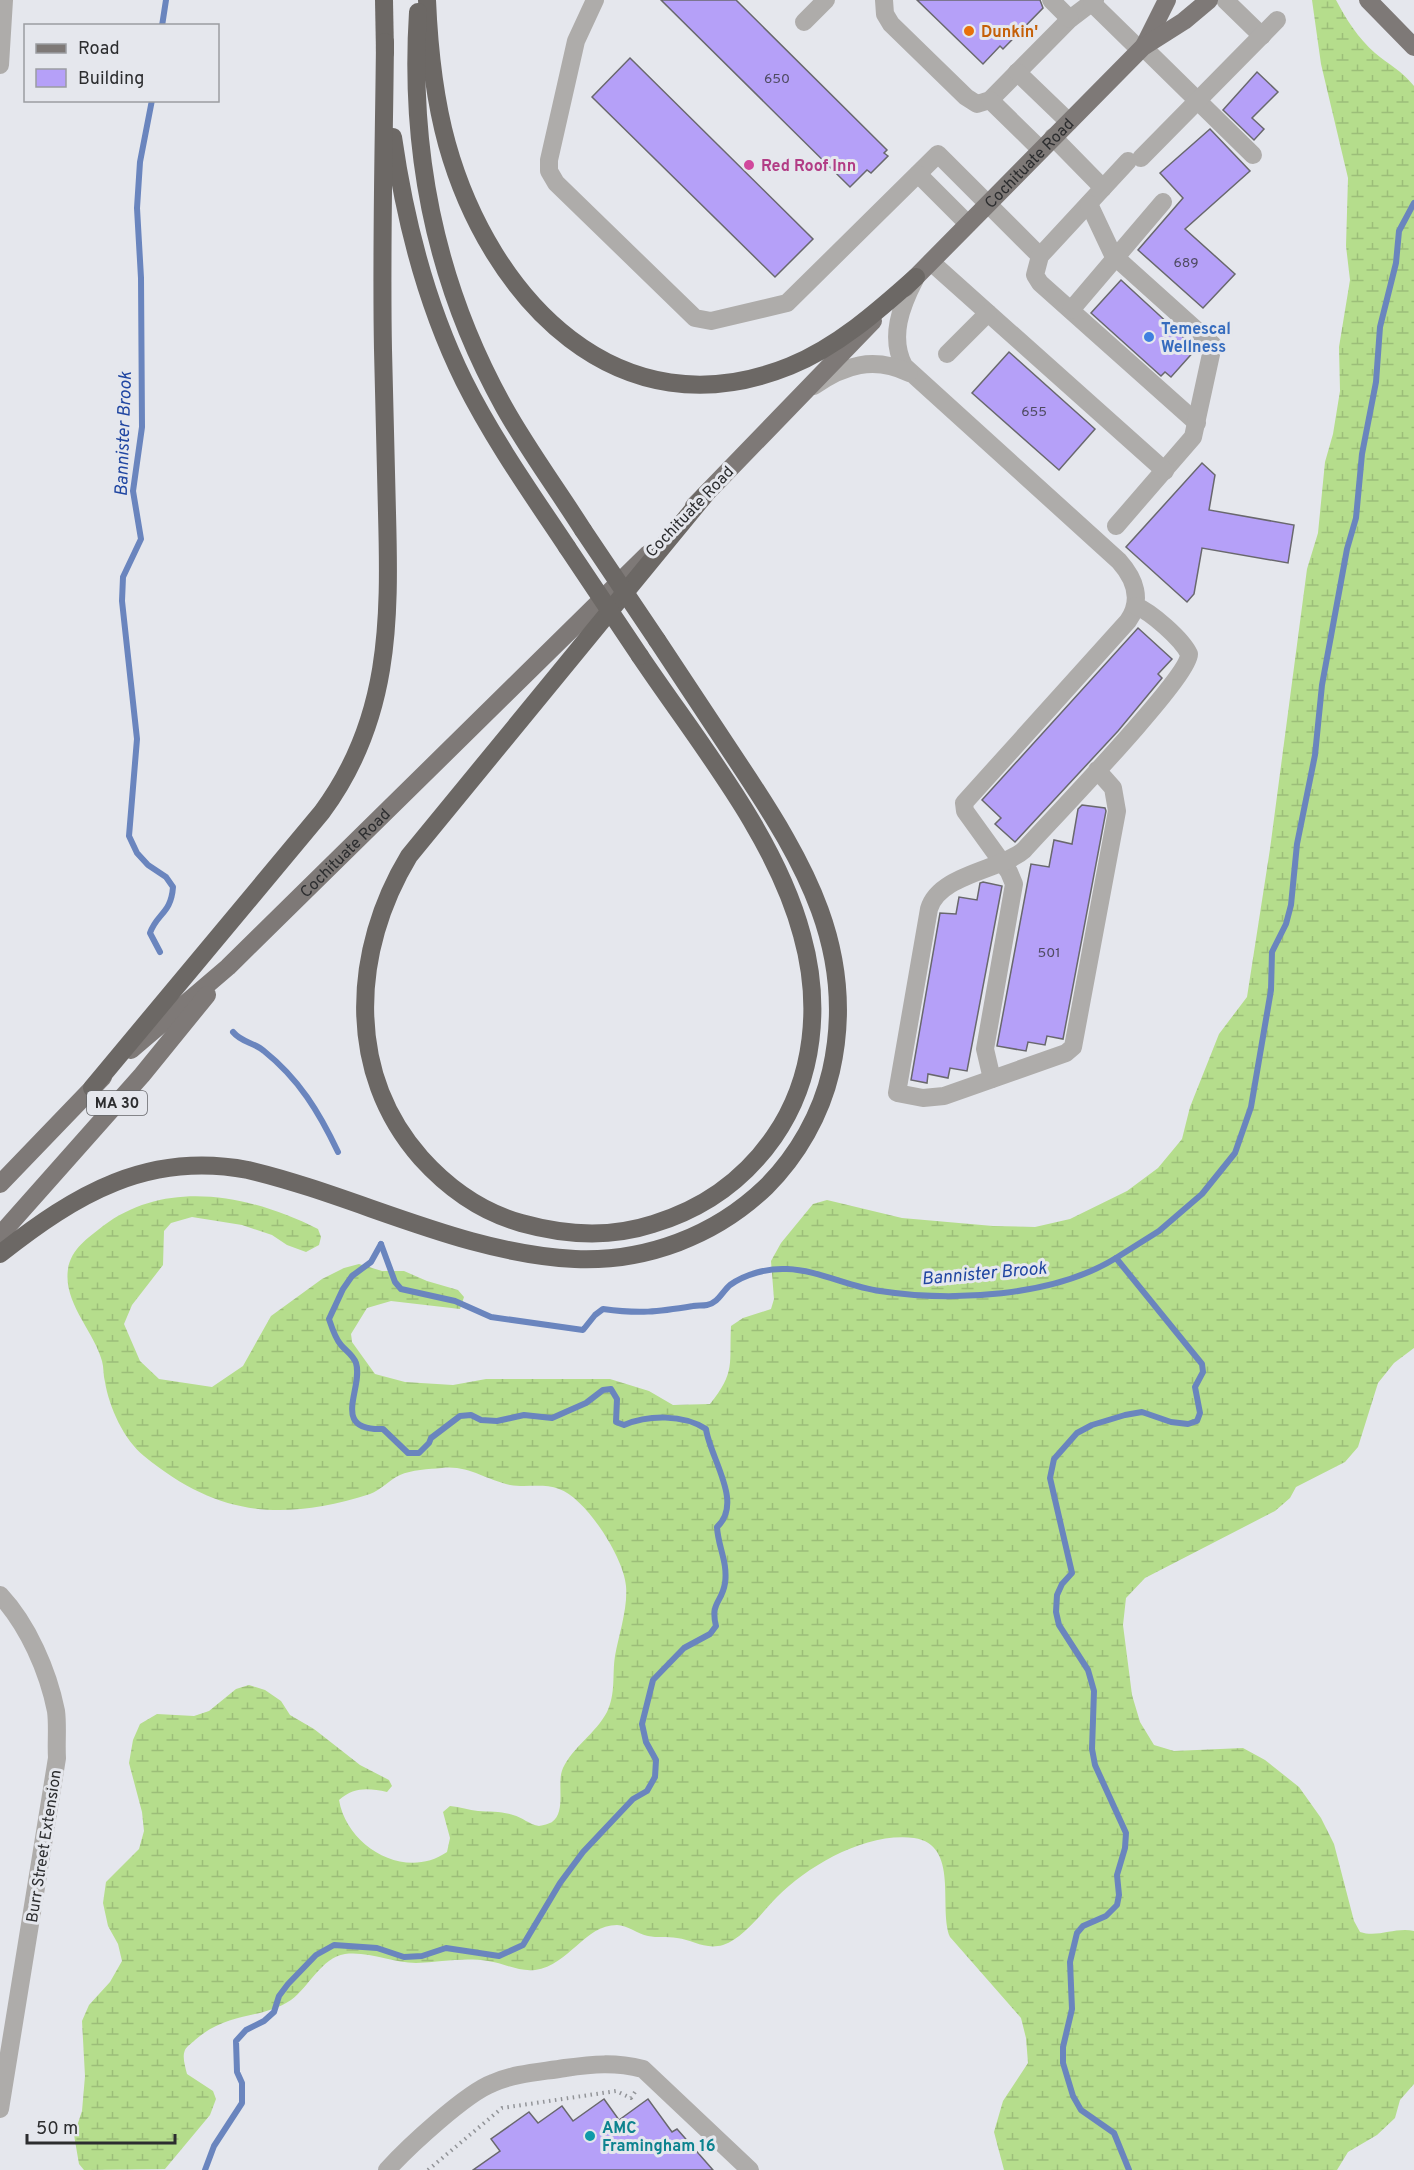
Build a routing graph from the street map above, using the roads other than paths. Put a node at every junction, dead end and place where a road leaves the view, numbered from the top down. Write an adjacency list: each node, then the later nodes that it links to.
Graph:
1 (4, 0): 21 (street)
2 (384, 0): 18 (highway)
3 (419, 0): 55 (highway, bridge)
4 (427, 0): 37 (highway)
5 (595, 0): 28 (street)
6 (826, 0): 16 (street)
7 (884, 0): 23 (street)
8 (1051, 0): 14 (street)
9 (1167, 0): 20 (main road, Cochituate Road / MA 30)
10 (1209, 0): 20 (main road, Cochituate Road / MA 30)
11 (1225, 0): 17 (street)
12 (1368, 0): 19 (main road)
13 (1094, 1): 14 (street); 20 (street)
14 (1070, 19): 22 (street)
15 (1277, 20): 17 (street)
16 (804, 22)
17 (1262, 36): 24 (street)
18 (385, 42): 45 (highway, bridge); 52 (highway)
19 (1414, 47)
20 (1141, 49): 24 (street); 25 (main road, Cochituate Road / MA 30)
21 (0, 65)
22 (1017, 72): 23 (street); 25 (street)
23 (990, 100): 26 (street)
24 (1197, 101): 27 (street); 29 (street)
25 (1069, 122): 26 (main road, Cochituate Road / MA 30)
26 (1047, 144): 29 (street); 31 (main road, Cochituate Road / MA 30)
27 (1253, 155)
28 (918, 174): 31 (street); 33 (street)
29 (1103, 188): 32 (street)
30 (1164, 202): 35 (street)
31 (988, 204): 33 (main road, Cochituate Road / MA 30); 34 (street)
32 (1089, 204): 34 (street); 35 (street)
33 (968, 224): 36 (main road, Cochituate Road / MA 30)
34 (1040, 256): 38 (street)
35 (1117, 258): 38 (street); 43 (street)
36 (931, 262): 37 (main road, Cochituate Road / MA 30); 39 (street)
37 (915, 277): 41 (street); 42 (main road, Cochituate Road / MA 30)
38 (1071, 310): 43 (street)
39 (988, 313): 40 (street); 44 (street)
40 (947, 354)
41 (909, 373): 42 (street); 47 (street)
42 (802, 394): 45 (main road, Cochituate Road / MA 30)
43 (1197, 423): 44 (street)
44 (1165, 471): 46 (street)
45 (705, 495): 50 (main road, Cochituate Road / MA 30)
46 (1116, 526)
47 (1136, 606): 48 (street); 49 (street)
48 (1098, 770): 49 (street); 51 (street)
49 (1001, 861): 51 (street); 51 (street)
50 (228, 967): 52 (main road, Cochituate Road / MA 30); 54 (main road, Cochituate Road / MA 30)
51 (992, 1079)
52 (92, 1088): 53 (main road, Cochituate Road / MA 30)
53 (0, 1184)
54 (0, 1235)
55 (0, 1254)
56 (0, 1595): 57 (street, Burr Street Extension)
57 (0, 2109)
58 (387, 2170): 59 (street)
59 (750, 2170)

